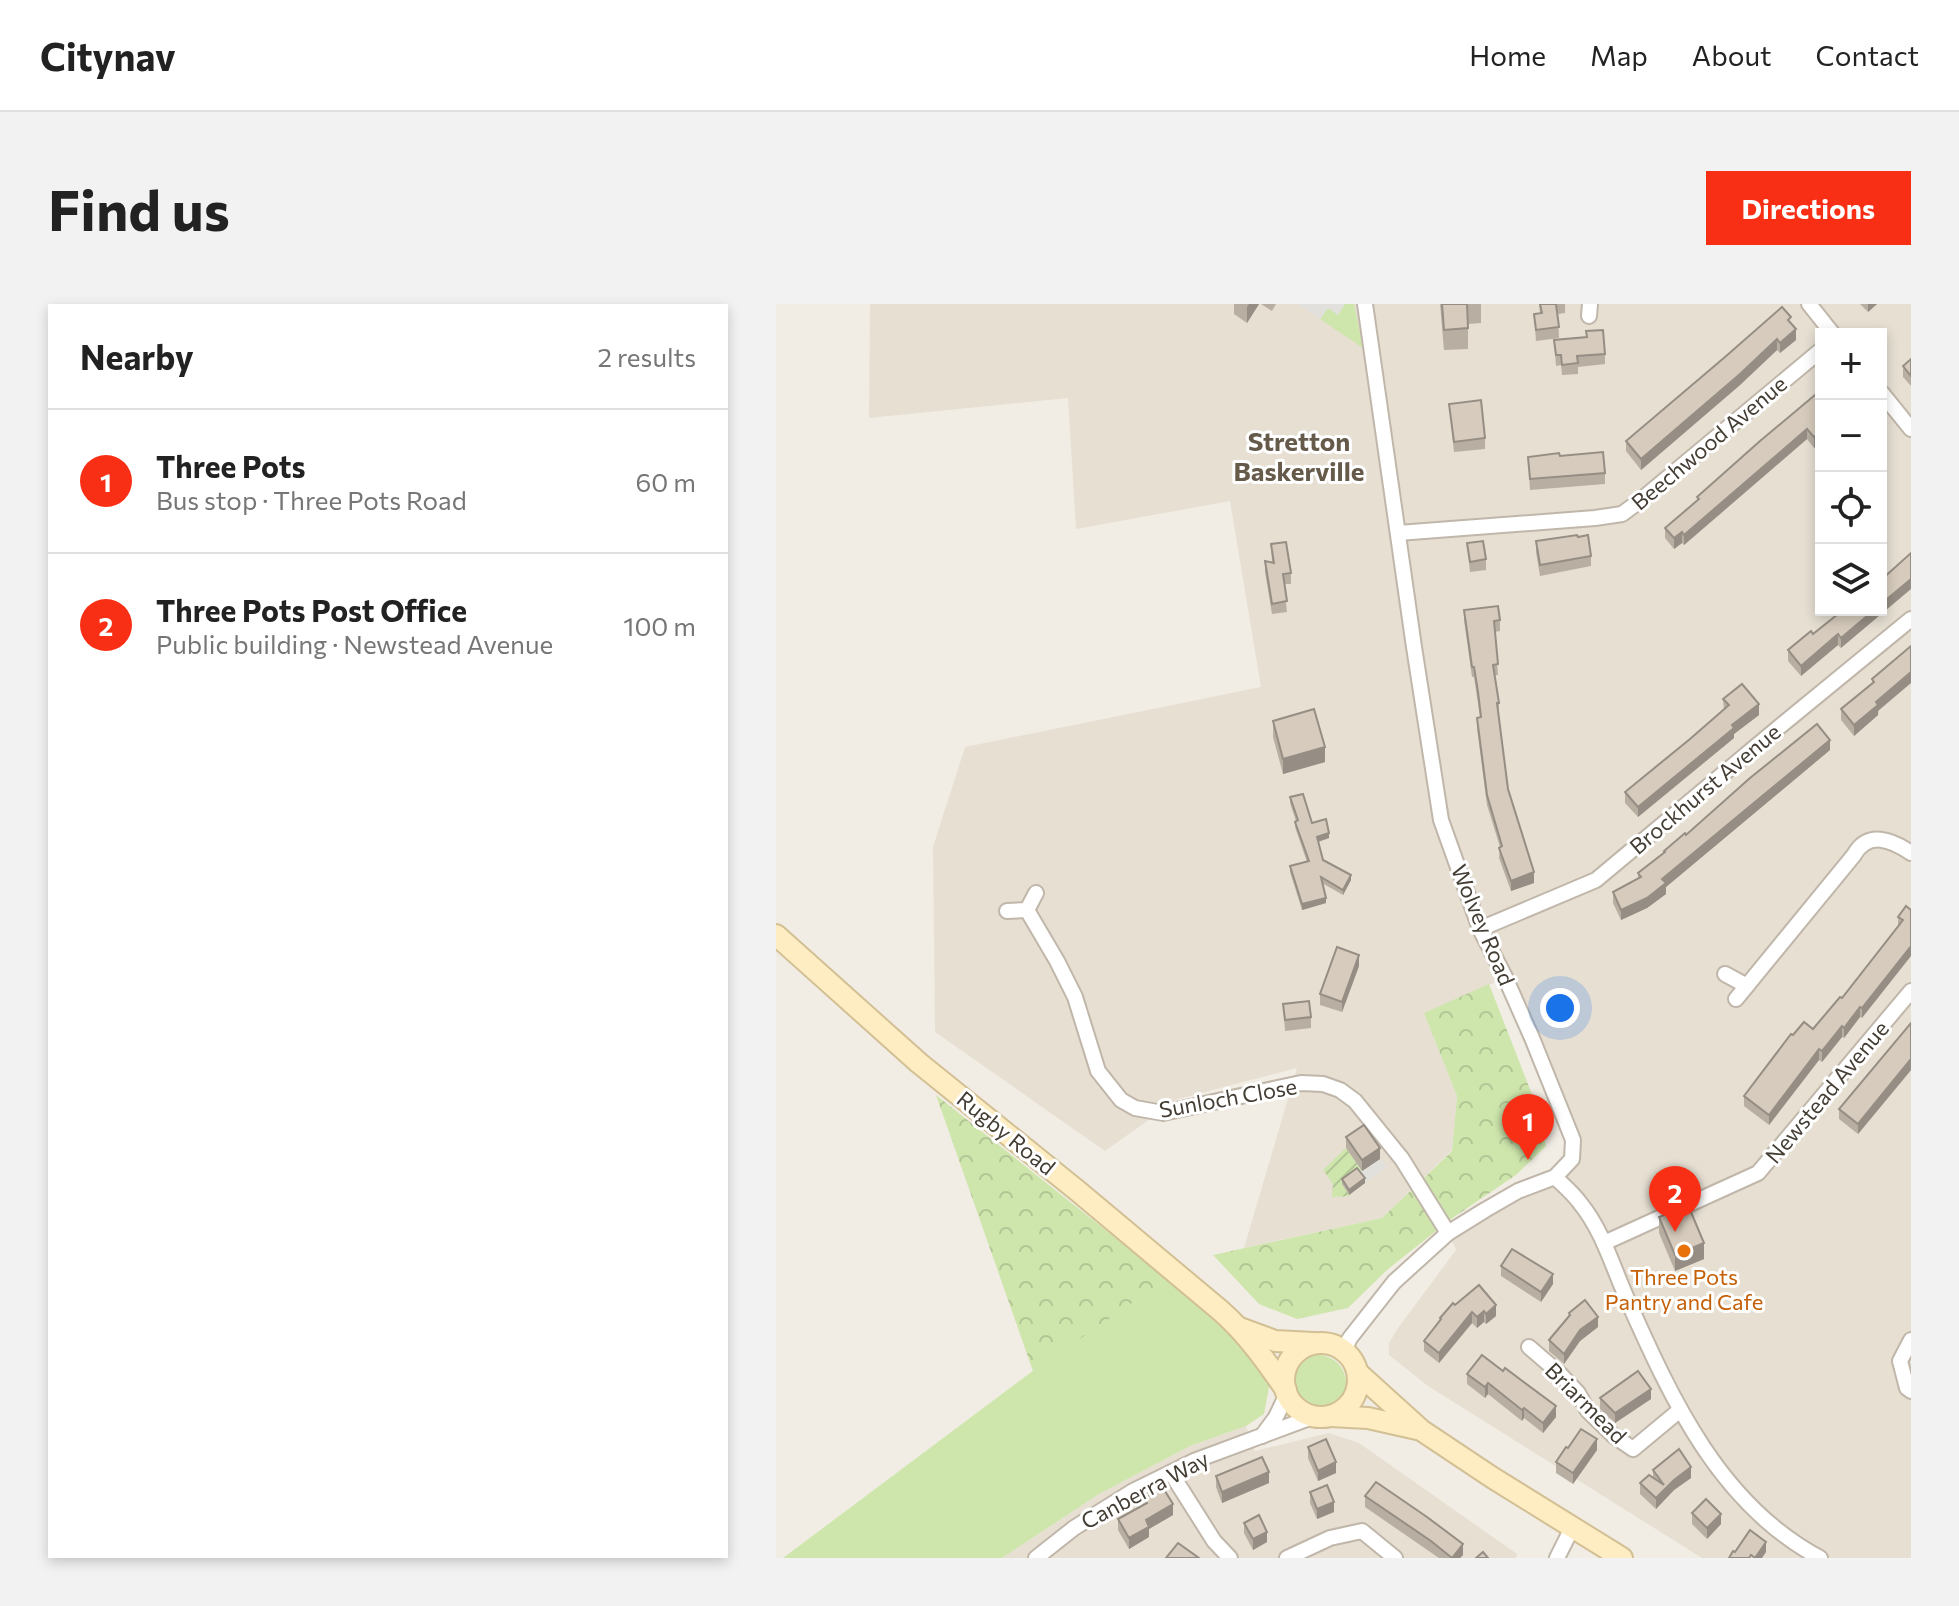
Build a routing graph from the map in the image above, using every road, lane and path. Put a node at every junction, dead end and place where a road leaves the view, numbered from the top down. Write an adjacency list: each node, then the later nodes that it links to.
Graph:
1 (1365, 304): 7 (street, Wolvey Road)
2 (1809, 304): 3 (street)
3 (1828, 328)
4 (1815, 355): 7 (street, Beechwood Avenue)
5 (1887, 399): 6 (street)
6 (1911, 429)
7 (1398, 533): 13 (street, Wolvey Road)
8 (1911, 619): 13 (street, Brockhurst Avenue)
9 (1911, 853): 16 (street)
10 (1036, 893): 11 (street)
11 (1027, 910): 12 (street); 20 (street, Sunloch Close)
12 (1007, 911)
13 (1480, 929): 19 (street, Wolvey Road)
14 (776, 935): 22 (main road, Rugby Road)
15 (1725, 974): 16 (street)
16 (1747, 986): 18 (street)
17 (1911, 991): 21 (street, Newstead Avenue)
18 (1736, 999)
19 (1555, 1177): 20 (street); 21 (street)
20 (1448, 1233): 26 (street)
21 (1604, 1243): 30 (street)
22 (1240, 1328): 24 (main road, Rugby Road); 29 (main road, Rugby Road)
23 (1911, 1340): 28 (street)
24 (1315, 1343): 26 (main road); 29 (main road)
25 (1529, 1347): 30 (street, Briarmead)
26 (1344, 1350): 27 (main road)
27 (1358, 1373): 31 (main road); 32 (main road)
28 (1911, 1391)
29 (1286, 1392): 31 (main road); 33 (street)
30 (1680, 1410): 42 (street)
31 (1322, 1416): 32 (main road); 33 (street, Canberra Way)
32 (1421, 1430): 35 (main road)
33 (1262, 1436): 34 (street, Canberra Way)
34 (1171, 1473): 36 (street, Canberra Way); 37 (street)
35 (1572, 1528): 40 (street); 41 (main road)
36 (1036, 1558)
37 (1230, 1558)
38 (1287, 1558): 39 (street)
39 (1395, 1558)
40 (1557, 1558)
41 (1622, 1558)
42 (1820, 1558)

